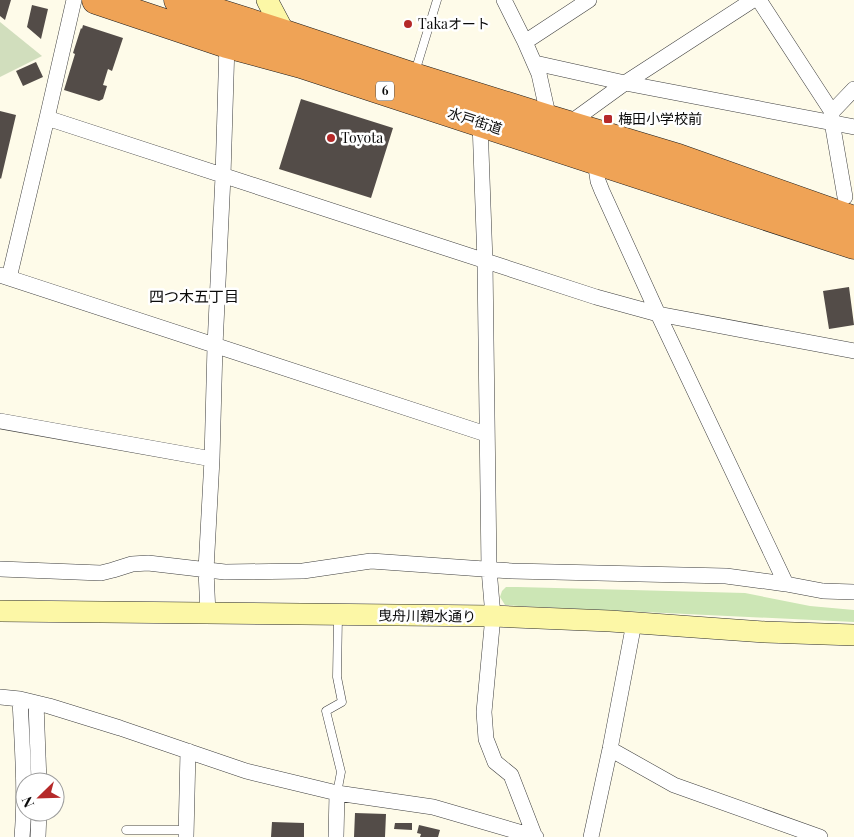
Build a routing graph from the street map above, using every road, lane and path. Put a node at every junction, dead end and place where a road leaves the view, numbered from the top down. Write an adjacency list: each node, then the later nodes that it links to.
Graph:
1 (74, 0): 19 (street)
2 (96, 0): 11 (highway, 水戸街道 / 6)
3 (178, 0): 11 (highway, 水戸街道 / 6)
4 (267, 0): 10 (street)
5 (437, 0): 15 (lane)
6 (504, 0): 12 (street)
7 (590, 0): 12 (street)
8 (752, 0): 16 (street)
9 (758, 0): 18 (street)
10 (285, 34): 11 (highway); 14 (highway); 15 (highway, 水戸街道 / 6)
11 (245, 40): 14 (highway, 水戸街道 / 6); 24 (street)
12 (525, 42): 13 (street)
13 (535, 63): 16 (street); 21 (street)
14 (301, 64): 20 (highway, 水戸街道 / 6)
15 (414, 76): 21 (highway, 水戸街道 / 6)
16 (626, 83): 18 (street); 21 (street)
17 (854, 89): 18 (street)
18 (832, 117): 22 (street); 25 (street)
19 (48, 118): 24 (street); 27 (street)
20 (480, 122): 23 (highway, 水戸街道 / 6); 26 (street)
21 (558, 122): 25 (highway, 水戸街道 / 6)
22 (854, 127)
23 (595, 160): 25 (highway, 水戸街道 / 6); 28 (street)
24 (223, 176): 26 (street); 29 (street)
25 (850, 227)
26 (485, 262): 28 (street); 32 (street)
27 (4, 277): 29 (street)
28 (658, 314): 30 (street); 37 (street)
29 (215, 346): 32 (street); 33 (street)
30 (854, 351)
31 (0, 420): 33 (street)
32 (486, 434): 35 (street)
33 (212, 459): 36 (street)
34 (0, 569): 36 (street)
35 (489, 569): 36 (street); 37 (street); 42 (street)
36 (206, 570): 40 (street)
37 (786, 584): 38 (street)
38 (854, 592)
39 (0, 611): 40 (street, 曳舟川親水通り)
40 (208, 614): 41 (street, 曳舟川親水通り)
41 (338, 614): 42 (street, 曳舟川親水通り); 51 (lane)
42 (493, 616): 43 (street, 曳舟川親水通り); 58 (street)
43 (634, 623): 44 (street, 曳舟川親水通り); 48 (street)
44 (854, 635)
45 (0, 697): 46 (street)
46 (20, 699): 47 (street); 55 (street)
47 (36, 703): 49 (street); 50 (street)
48 (610, 749): 59 (street); 60 (street)
49 (188, 751): 51 (street); 54 (street)
50 (39, 772)
51 (337, 793): 57 (street); 58 (street)
52 (39, 822): 56 (street)
53 (126, 830): 54 (lane)
54 (186, 834)
55 (22, 837)
56 (38, 837)
57 (336, 837)
58 (536, 837)
59 (591, 837)
60 (820, 837)

